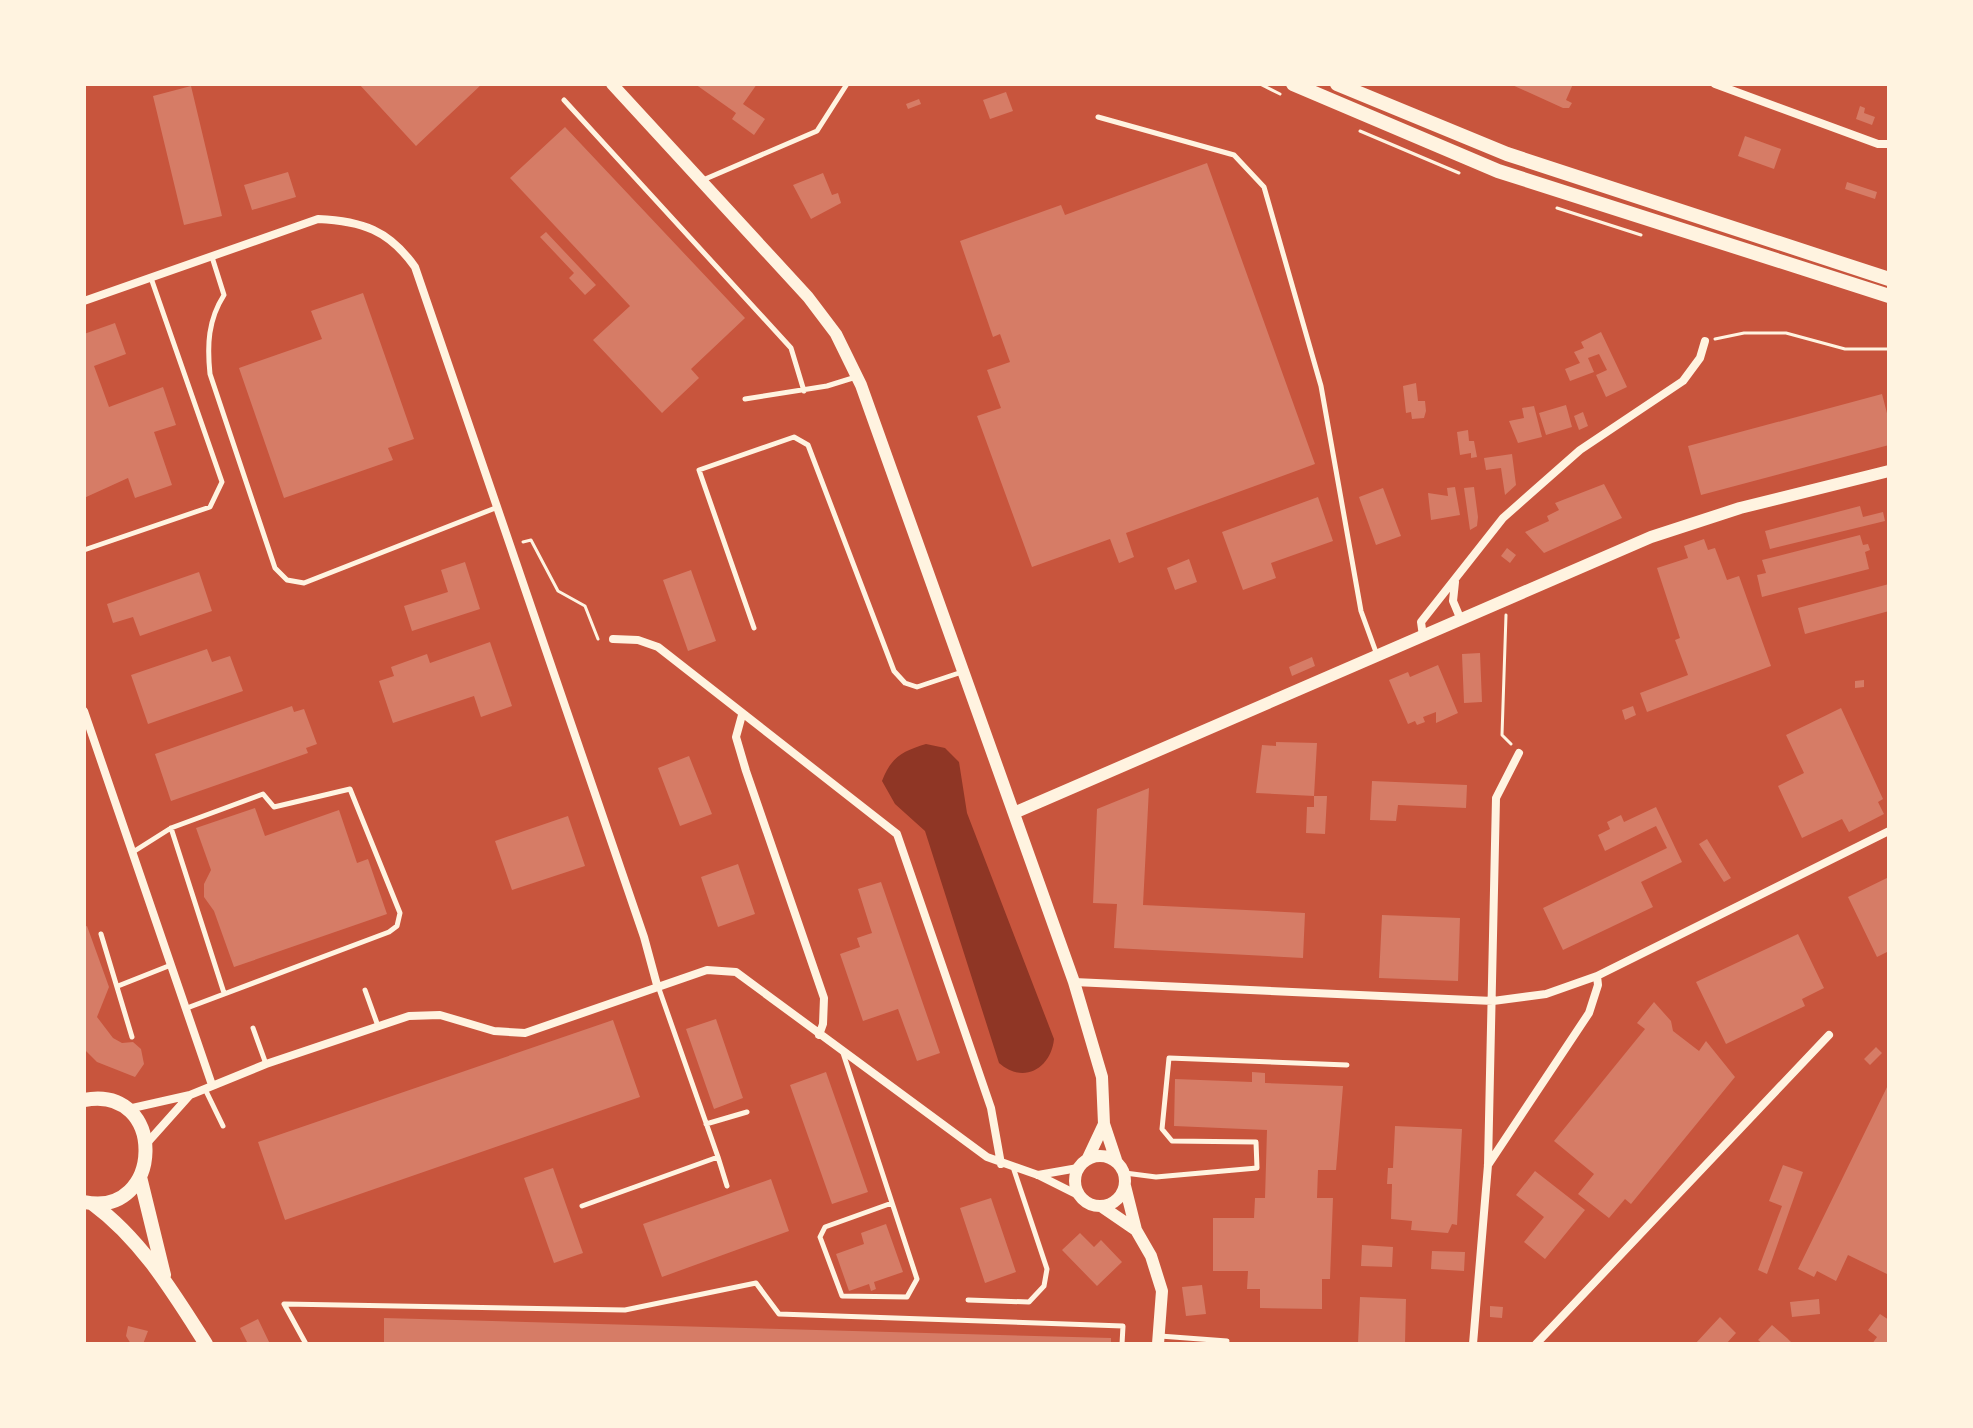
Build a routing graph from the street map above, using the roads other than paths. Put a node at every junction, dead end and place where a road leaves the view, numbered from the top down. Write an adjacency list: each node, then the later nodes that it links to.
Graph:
1 (612, 84): 9 (street)
2 (847, 84): 9 (lane)
3 (1293, 84): 13 (main road)
4 (1337, 84): 12 (main road)
5 (1715, 84): 8 (street)
6 (564, 100): 17 (lane)
7 (1098, 117): 27 (lane)
8 (1889, 144)
9 (702, 181): 16 (street)
10 (212, 256): 11 (street); 20 (street); 20 (lane)
11 (151, 277): 14 (street); 21 (lane)
12 (1889, 279)
13 (1889, 296)
14 (84, 301)
15 (1705, 341): 22 (street)
16 (857, 376): 17 (lane); 28 (street)
17 (804, 391): 18 (lane)
18 (745, 399)
19 (1889, 471): 23 (street)
20 (498, 507): 40 (street)
21 (84, 550)
22 (1456, 578): 23 (street); 25 (street)
23 (1461, 620): 25 (street)
24 (754, 628): 28 (lane)
25 (1423, 636): 27 (street)
26 (613, 639): 30 (street)
27 (1378, 656): 32 (street)
28 (963, 672): 32 (street)
29 (84, 711): 35 (street)
30 (742, 715): 48 (street); 66 (street)
31 (1519, 753): 44 (street)
32 (1014, 813): 39 (street)
33 (171, 828): 35 (lane); 43 (lane); 43 (lane)
34 (1889, 831): 38 (street)
35 (133, 852): 37 (street)
36 (101, 934): 41 (lane)
37 (172, 965): 41 (lane); 45 (street)
38 (1597, 976): 44 (street); 67 (street)
39 (1074, 982): 44 (street); 60 (street)
40 (657, 985): 46 (street); 48 (street); 59 (lane)
41 (118, 986): 50 (lane)
42 (365, 990): 46 (lane)
43 (224, 993): 45 (lane)
44 (1493, 1001): 67 (street)
45 (187, 1008): 54 (street)
46 (378, 1026): 52 (street)
47 (253, 1028): 52 (lane)
48 (819, 1035): 51 (street)
49 (1829, 1035): 88 (street)
50 (132, 1037)
51 (843, 1053): 66 (street); 76 (lane)
52 (266, 1064): 54 (street)
53 (1347, 1065): 72 (lane)
54 (209, 1087): 55 (street); 61 (lane)
55 (190, 1095): 57 (street); 62 (street)
56 (87, 1096): 57 (main road)
57 (128, 1109): 62 (main road)
58 (747, 1112): 59 (lane)
59 (706, 1124): 63 (lane)
60 (1104, 1124): 64 (street); 65 (street)
61 (223, 1126)
62 (147, 1143): 71 (main road)
63 (718, 1157): 73 (lane); 77 (lane)
64 (1088, 1158): 65 (street); 68 (street)
65 (1116, 1160): 72 (street)
66 (1001, 1164): 69 (street)
67 (1488, 1165): 87 (street)
68 (1078, 1168): 70 (street); 74 (street)
69 (1014, 1170): 70 (street); 81 (lane)
70 (1038, 1175): 74 (street)
71 (140, 1177): 75 (main road); 80 (main road)
72 (1125, 1180): 78 (street); 79 (street)
73 (727, 1186)
74 (1078, 1195): 78 (street)
75 (88, 1203): 80 (main road)
76 (892, 1203): 76 (lane)
77 (582, 1206)
78 (1101, 1206): 79 (street)
79 (1136, 1230): 82 (street)
80 (167, 1283): 84 (main road)
81 (968, 1300)
82 (1159, 1340): 83 (lane)
83 (1227, 1341)
84 (206, 1344)
85 (306, 1344): 86 (lane)
86 (1122, 1344)
87 (1473, 1344)
88 (1536, 1344)

